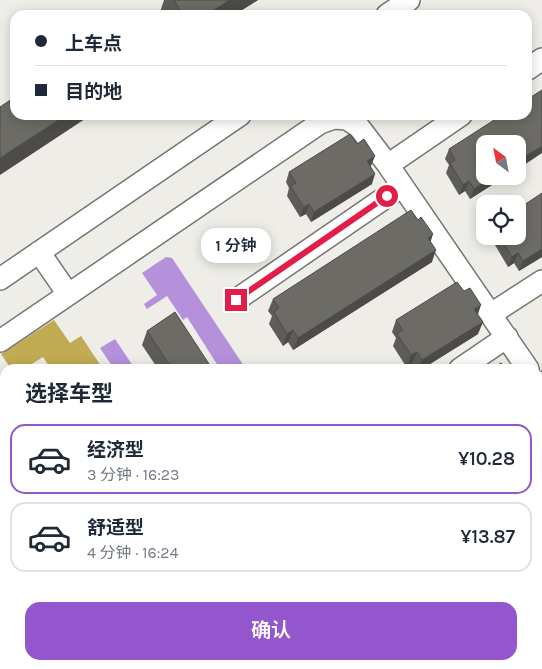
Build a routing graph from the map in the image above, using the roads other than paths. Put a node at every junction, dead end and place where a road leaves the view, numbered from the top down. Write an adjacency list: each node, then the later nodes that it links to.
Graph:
1 (409, 0): 2 (street)
2 (394, 10)
3 (233, 120): 9 (street)
4 (328, 120): 12 (street)
5 (348, 120): 7 (street)
6 (453, 120): 7 (street)
7 (388, 165): 8 (street)
8 (402, 186): 13 (street); 14 (street)
9 (39, 252): 10 (street); 12 (street)
10 (0, 279)
11 (542, 281): 14 (street)
12 (68, 294): 16 (street)
13 (236, 300)
14 (491, 314): 15 (street)
15 (506, 336): 17 (street); 18 (street)
16 (0, 341)
17 (467, 364)
18 (525, 364)

